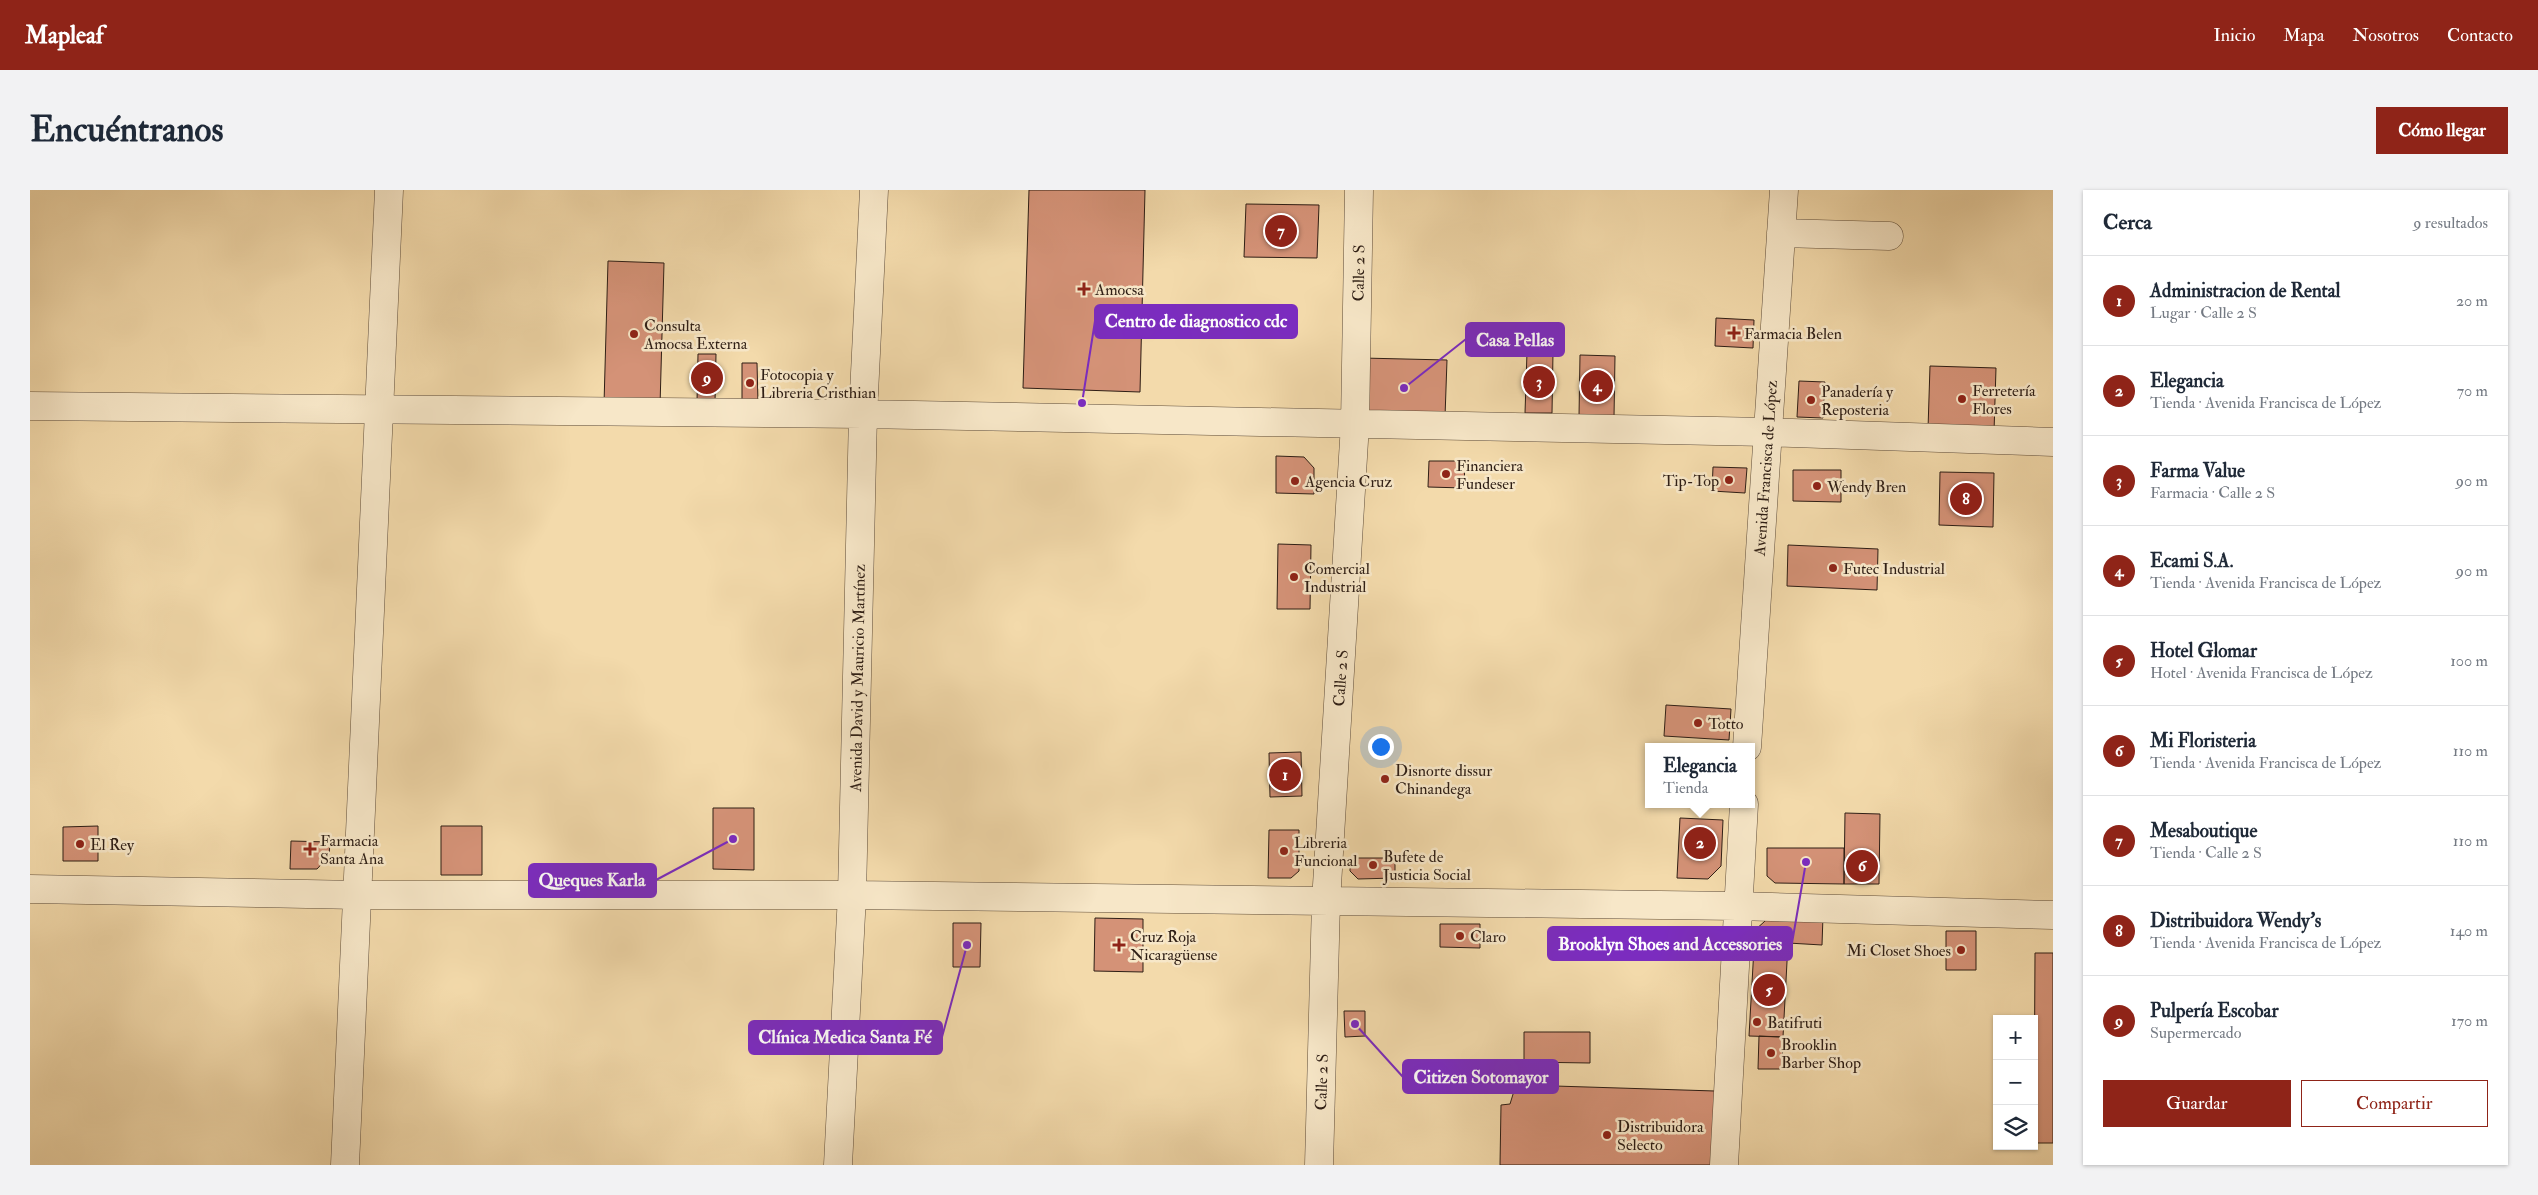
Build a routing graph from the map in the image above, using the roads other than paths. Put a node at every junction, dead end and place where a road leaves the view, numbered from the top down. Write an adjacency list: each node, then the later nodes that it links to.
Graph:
1 (389, 190): 8 (street)
2 (874, 190): 9 (street, Avenida David y Mauricio Martínez)
3 (1359, 190): 10 (street, Calle 2 S)
4 (1784, 190): 5 (street, Avenida Francisca de López)
5 (1780, 233): 6 (street); 11 (street, Avenida Francisca de López)
6 (1889, 236)
7 (30, 406): 8 (street)
8 (380, 410): 9 (street); 16 (street)
9 (863, 414): 10 (street); 17 (street, Avenida David y Mauricio Martínez)
10 (1355, 424): 11 (street); 18 (street, Calle 2 S)
11 (1767, 432): 12 (street); 13 (street, Avenida Francisca de López)
12 (2053, 442)
13 (1748, 743)
14 (1744, 808): 19 (street)
15 (30, 888): 16 (street)
16 (358, 894): 17 (street); 21 (street)
17 (852, 895): 18 (street); 22 (street, Avenida David y Mauricio Martínez)
18 (1326, 902): 19 (street); 23 (street, Calle 2 S)
19 (1738, 906): 20 (street); 24 (street)
20 (2053, 915)
21 (345, 1165)
22 (838, 1165)
23 (1319, 1165)
24 (1724, 1165)

